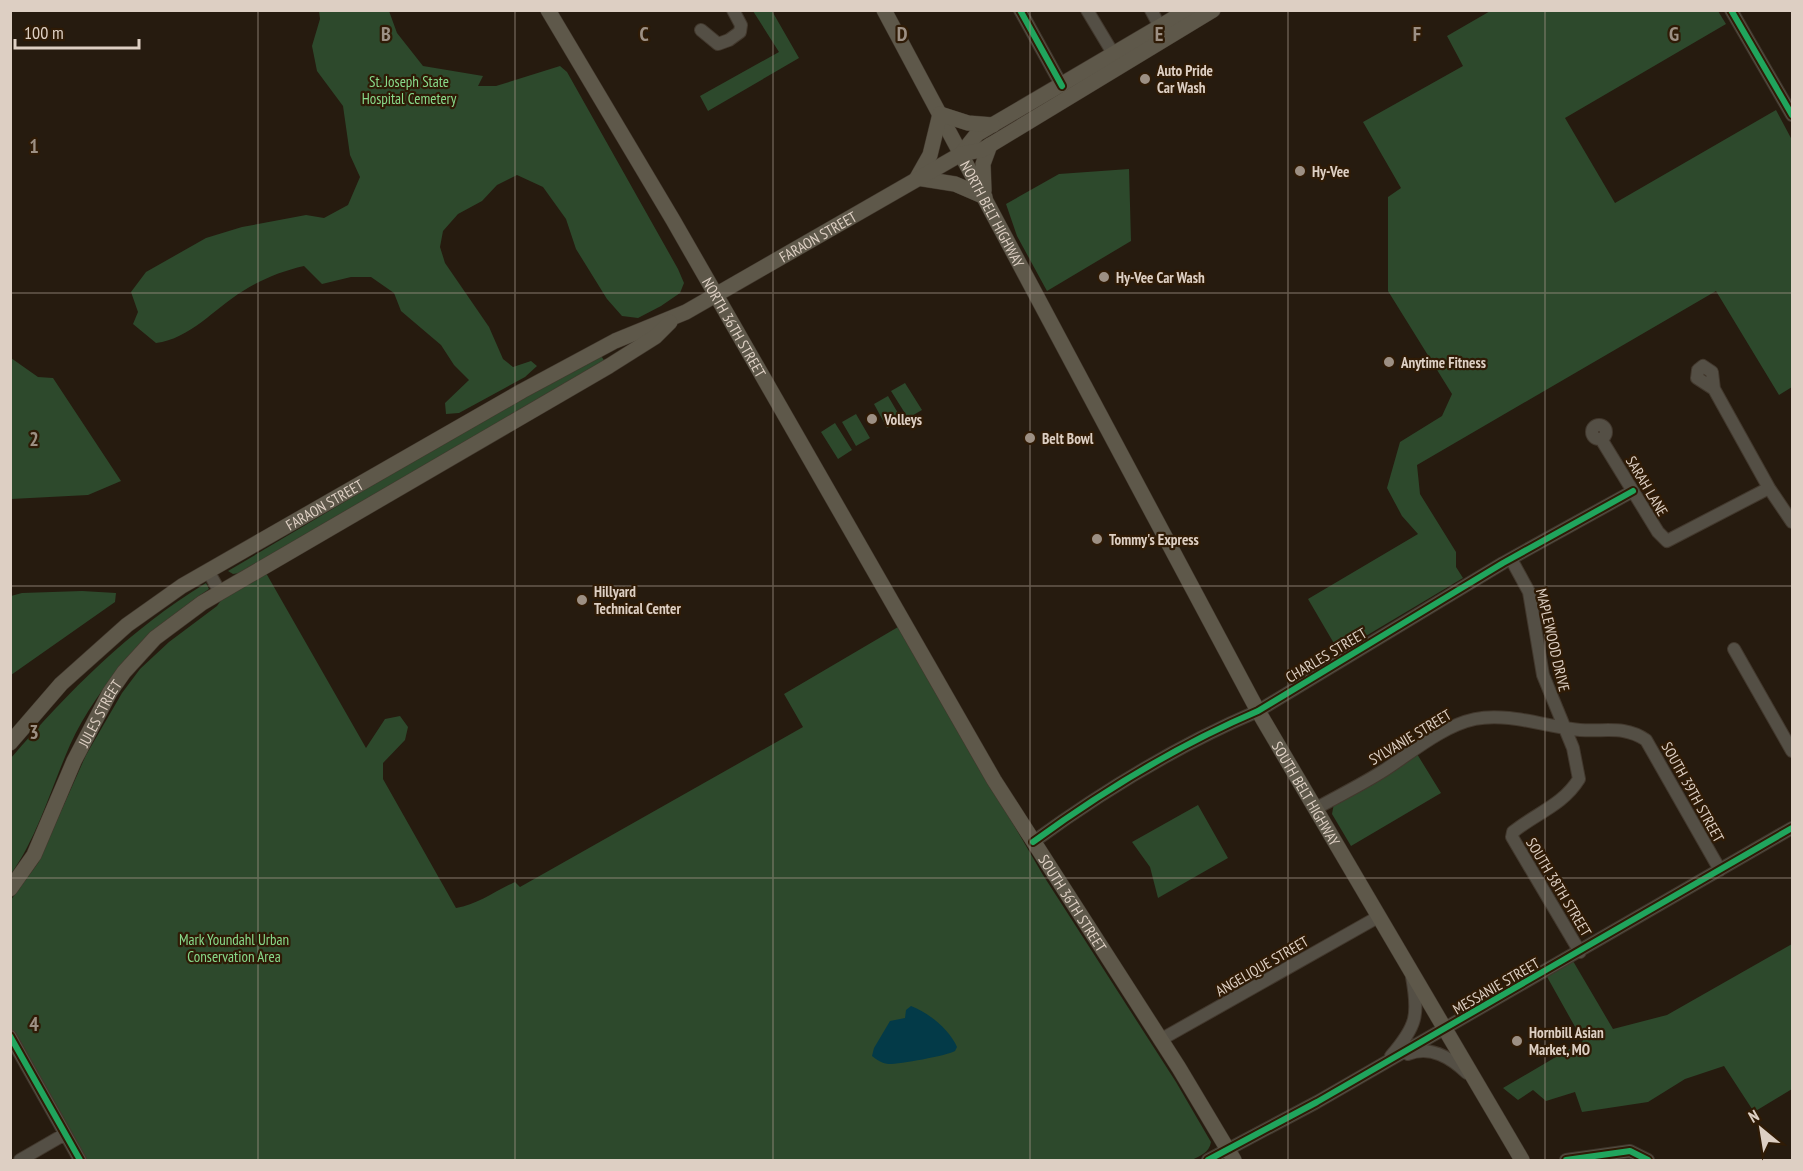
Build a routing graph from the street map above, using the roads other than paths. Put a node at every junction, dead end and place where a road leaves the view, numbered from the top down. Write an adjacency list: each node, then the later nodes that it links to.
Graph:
1 (548, 10): 21 (main road, NORTH 36TH STREET)
2 (733, 10): 11 (street)
3 (884, 10): 14 (main road, NORTH BELT HIGHWAY)
4 (1020, 10): 13 (street)
5 (1087, 10): 12 (street)
6 (1151, 10): 10 (street)
7 (1188, 10): 10 (main road, FARAON STREET)
8 (1213, 10): 17 (main road, FARAON STREET)
9 (1731, 10): 15 (street)
10 (1160, 27): 12 (main road, FARAON STREET)
11 (701, 30)
12 (1114, 55): 13 (main road, FARAON STREET)
13 (1062, 86): 16 (main road, FARAON STREET)
14 (940, 114): 16 (main road); 18 (main road, NORTH BELT HIGHWAY); 19 (main road)
15 (1792, 115)
16 (993, 125): 18 (main road, FARAON STREET)
17 (990, 145): 18 (main road, FARAON STREET); 20 (main road)
18 (961, 154): 19 (main road, FARAON STREET); 20 (main road, NORTH BELT HIGHWAY)
19 (917, 178): 20 (main road); 21 (main road, FARAON STREET)
20 (985, 197): 24 (main road, NORTH BELT HIGHWAY)
21 (715, 294): 22 (main road, FARAON STREET); 32 (main road, NORTH 36TH STREET)
22 (675, 318): 30 (main road, FARAON STREET); 31 (main road, FARAON STREET)
23 (1714, 389): 26 (street)
24 (1101, 418): 34 (main road, SOUTH BELT HIGHWAY)
25 (1601, 439): 27 (street, SARAH LANE)
26 (1769, 488): 27 (street, SARAH LANE); 28 (street)
27 (1633, 491): 29 (street, CHARLES STREET)
28 (1792, 522)
29 (1511, 559): 34 (street, CHARLES STREET); 35 (street, MAPLEWOOD DRIVE)
30 (208, 570): 31 (street); 36 (main road, FARAON STREET)
31 (220, 592): 43 (main road, JULES STREET)
32 (917, 645): 41 (main road, SOUTH 36TH STREET)
33 (1734, 649): 37 (street)
34 (1258, 711): 38 (main road, SOUTH BELT HIGHWAY); 41 (street, CHARLES STREET)
35 (1564, 728): 38 (street, SYLVANIE STREET); 40 (street, MAPLEWOOD DRIVE); 42 (street, SOUTH 39TH STREET)
36 (10, 743)
37 (1792, 751)
38 (1315, 809): 44 (main road, SOUTH BELT HIGHWAY)
39 (1792, 828): 42 (street, MESSANIE STREET)
40 (1512, 837): 45 (street, SOUTH 38TH STREET)
41 (1033, 842): 49 (main road, SOUTH 36TH STREET)
42 (1720, 870): 45 (street, MESSANIE STREET)
43 (10, 889)
44 (1378, 917): 46 (main road, SOUTH BELT HIGHWAY); 49 (street, ANGELIQUE STREET)
45 (1580, 952): 47 (street, MESSANIE STREET)
46 (1411, 973): 47 (main road, SOUTH BELT HIGHWAY); 50 (street)
47 (1444, 1029): 50 (street, MESSANIE STREET); 51 (main road, SOUTH BELT HIGHWAY)
48 (10, 1036): 52 (street)
49 (1161, 1040): 53 (main road, SOUTH 36TH STREET)
50 (1384, 1063): 51 (street); 53 (street, MESSANIE STREET)
51 (1475, 1082): 57 (main road, SOUTH BELT HIGHWAY)
52 (65, 1134): 54 (street); 55 (street)
53 (1230, 1155): 56 (street, MESSANIE STREET)
54 (20, 1161)
55 (80, 1161)
56 (1208, 1161)
57 (1521, 1161)
58 (1566, 1161): 59 (street)
59 (1648, 1161)

